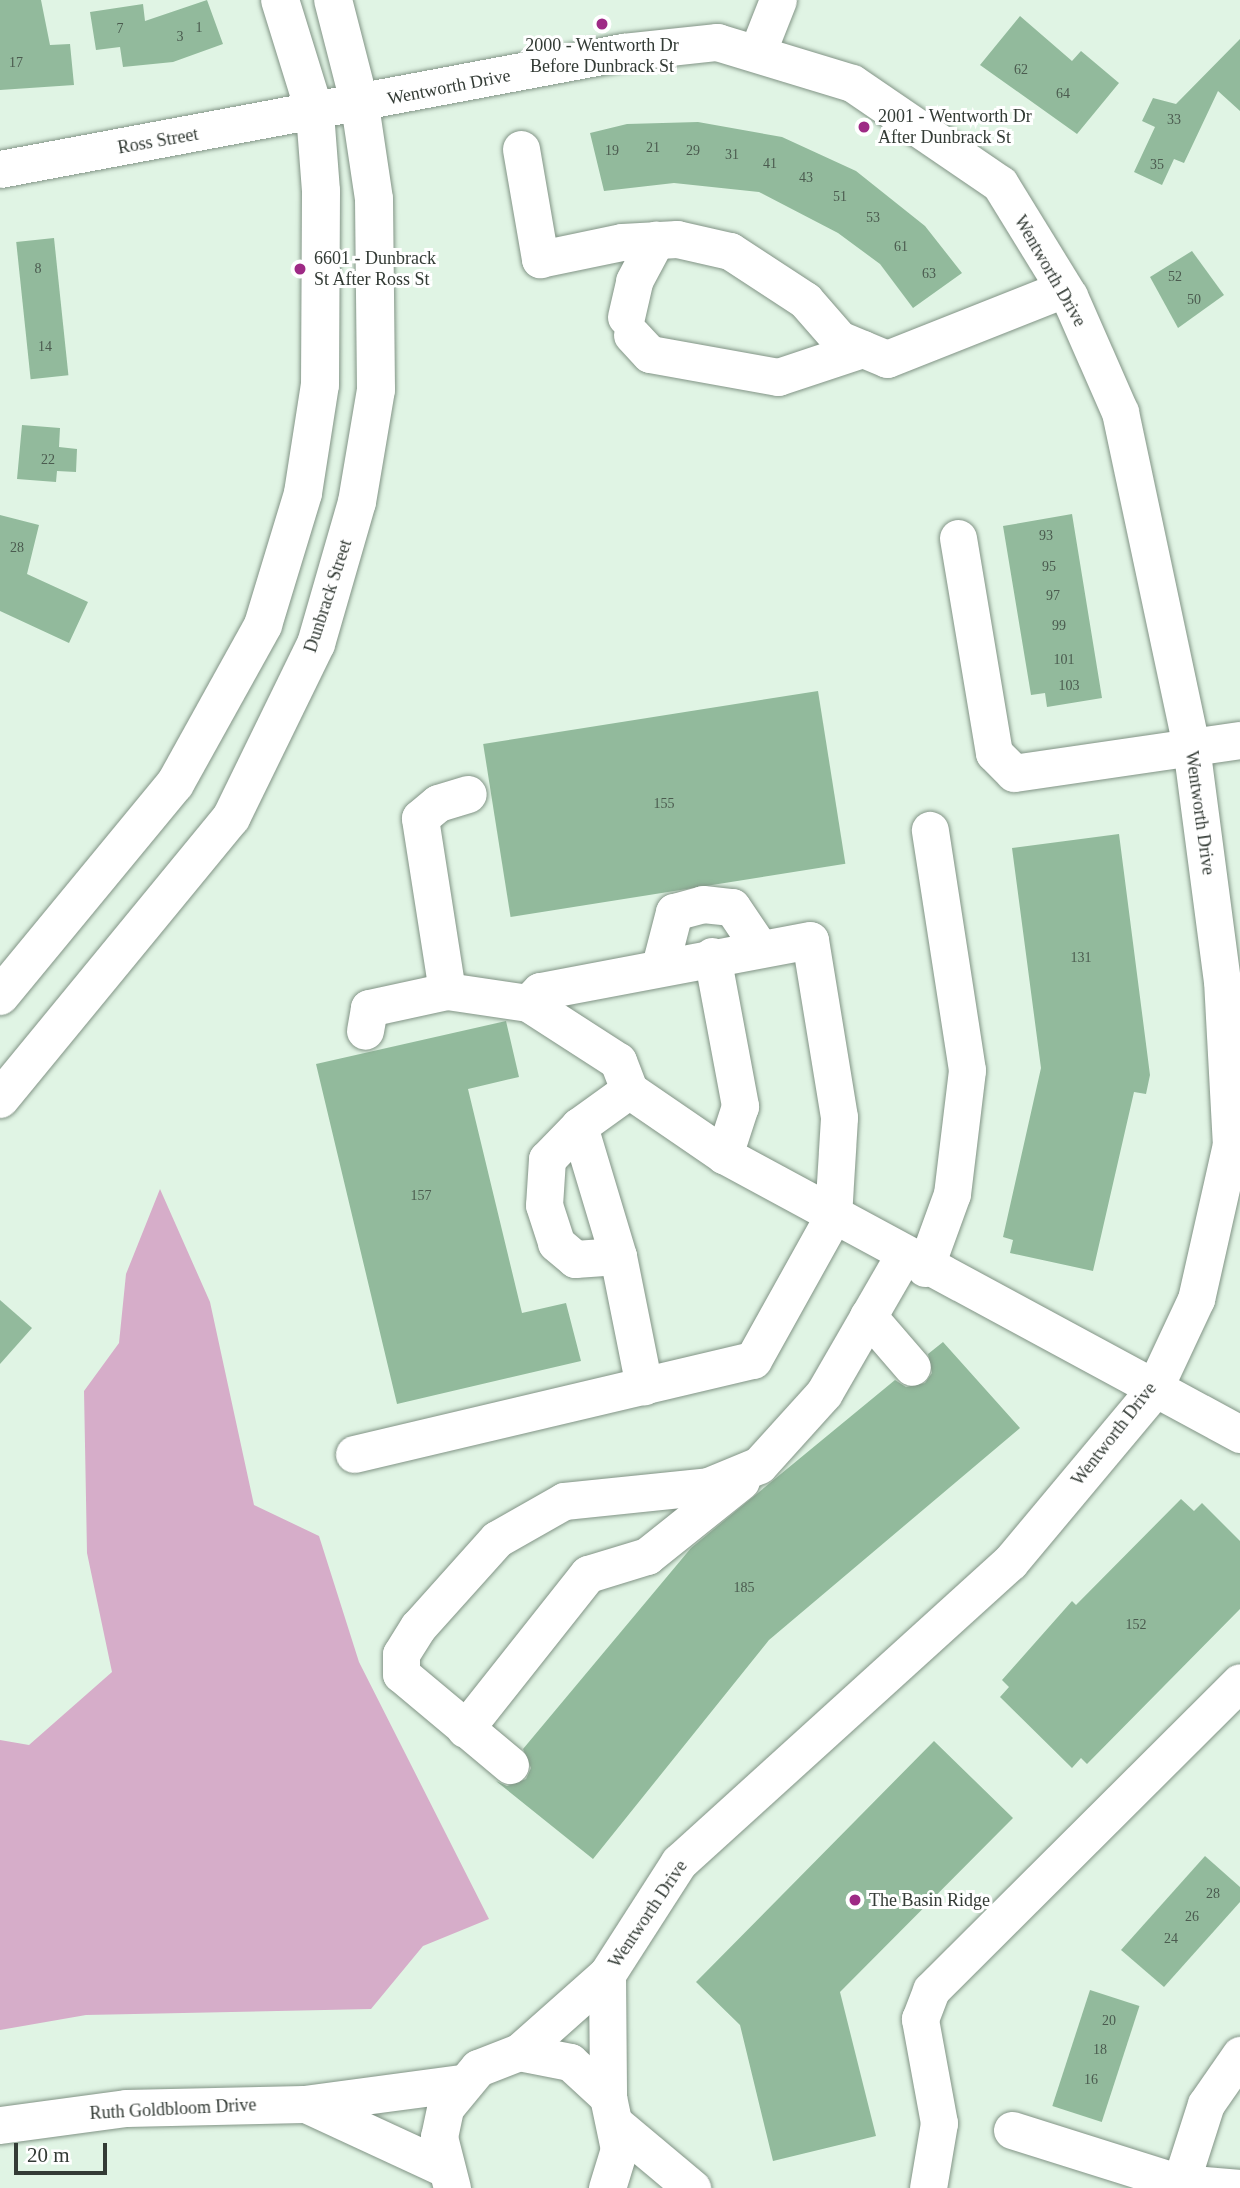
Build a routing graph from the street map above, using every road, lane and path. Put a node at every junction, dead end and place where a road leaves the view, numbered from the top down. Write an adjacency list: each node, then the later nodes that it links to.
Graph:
1 (280, 0): 6 (main road)
2 (333, 0): 5 (main road, Dunbrack Street)
3 (778, 0): 4 (street)
4 (757, 53): 5 (street, Wentworth Drive); 10 (street, Wentworth Drive)
5 (360, 105): 6 (street, Wentworth Drive); 25 (main road, Dunbrack Street)
6 (315, 113): 8 (street, Ross Street); 21 (main road)
7 (521, 149): 9 (street)
8 (0, 169)
9 (656, 240): 11 (street); 11 (street)
10 (1064, 289): 11 (street); 14 (street, Wentworth Drive)
11 (862, 349)
12 (958, 538): 14 (street)
13 (1240, 740): 14 (street)
14 (1191, 746): 34 (street, Wentworth Drive)
15 (468, 794): 20 (street)
16 (930, 830): 30 (street)
17 (759, 947): 18 (street); 19 (street); 28 (street)
18 (712, 956): 19 (street); 27 (street)
19 (660, 966): 22 (street)
20 (447, 991): 22 (street); 23 (street)
21 (0, 996)
22 (528, 1003): 24 (street)
23 (365, 1031)
24 (629, 1090): 26 (street); 27 (street)
25 (0, 1099)
26 (579, 1126): 29 (street); 29 (street)
27 (724, 1155): 28 (street)
28 (833, 1216): 30 (street); 33 (street)
29 (618, 1256): 33 (street)
30 (914, 1262): 31 (street); 34 (street)
31 (868, 1316): 32 (street); 37 (street)
32 (912, 1367)
33 (644, 1386): 36 (street)
34 (1153, 1391): 35 (street); 41 (street, Wentworth Drive)
35 (1240, 1434)
36 (354, 1454)
37 (759, 1465): 39 (street); 39 (street)
38 (1240, 1682): 53 (street)
39 (465, 1729): 40 (street)
40 (510, 1765)
41 (607, 1974): 42 (street, Wentworth Drive); 46 (street, Wentworth Drive)
42 (519, 2052): 44 (street); 46 (street)
43 (1240, 2055): 50 (street)
44 (461, 2083): 45 (street, Ruth Goldbloom Drive); 49 (street)
45 (304, 2104): 47 (street, Ruth Goldbloom Drive); 49 (street, Ruth Goldbloom Drive)
46 (613, 2112): 51 (street, Wentworth Drive); 52 (street)
47 (0, 2125)
48 (1012, 2130): 50 (street)
49 (447, 2177)
50 (1180, 2186): 54 (street)
51 (607, 2188)
52 (692, 2188)
53 (928, 2188)
54 (1240, 2188)

